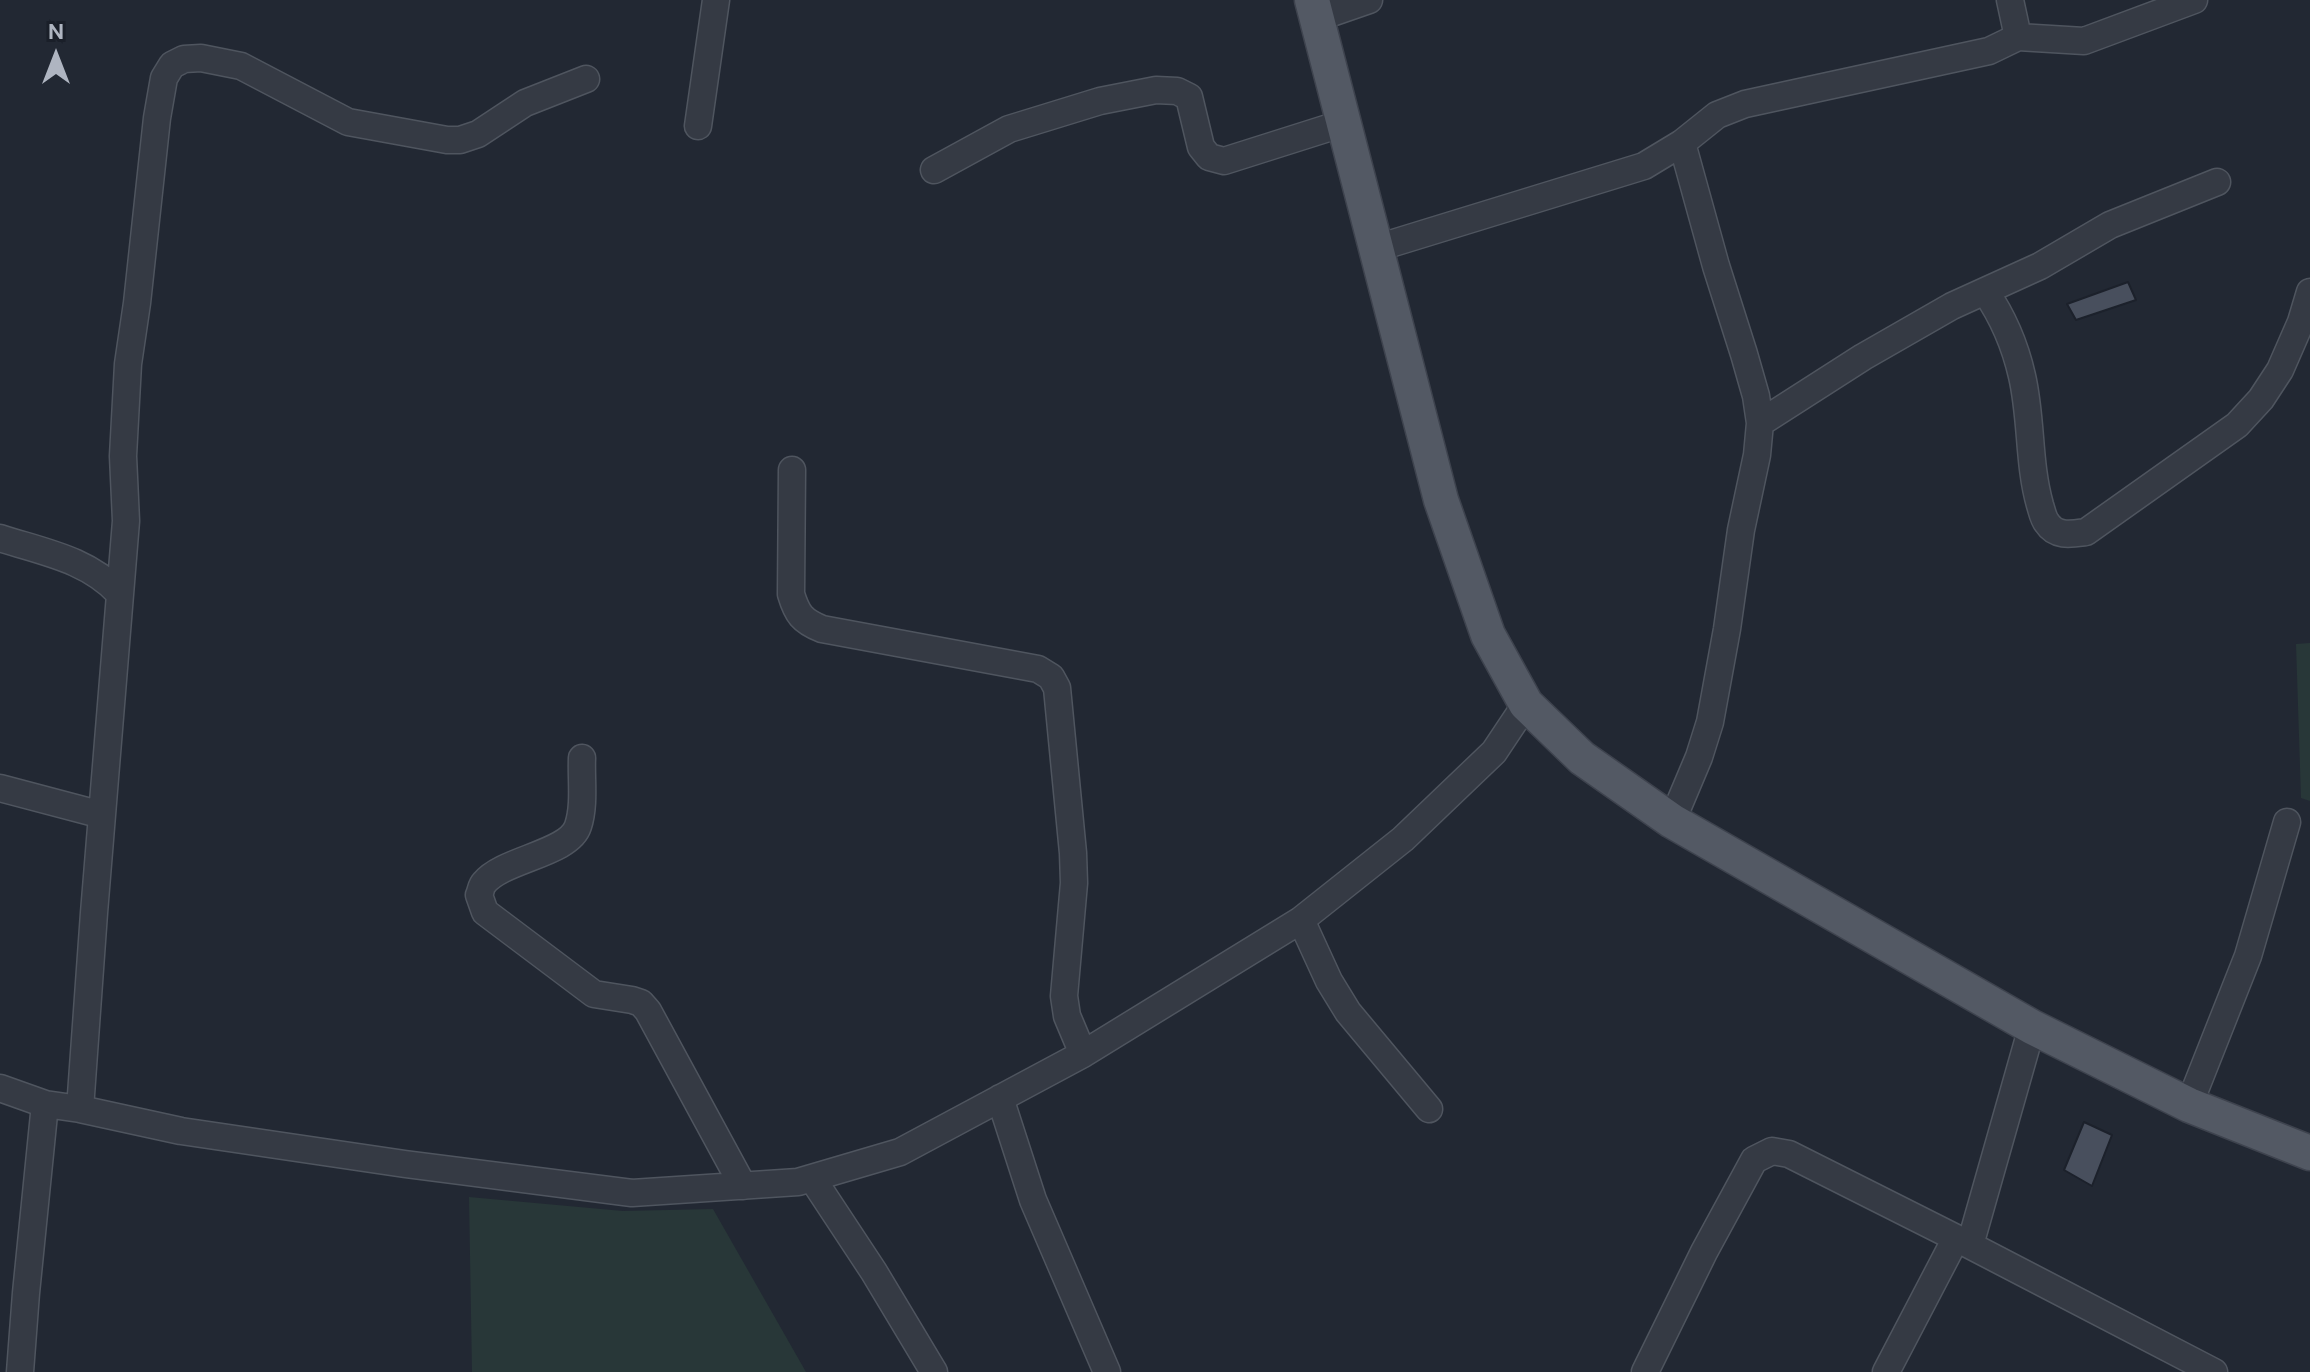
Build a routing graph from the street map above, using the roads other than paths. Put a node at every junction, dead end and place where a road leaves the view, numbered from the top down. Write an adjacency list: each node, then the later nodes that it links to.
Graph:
1 (716, 0): 9 (street)
2 (1369, 0): 5 (street)
3 (2010, 0): 6 (street)
4 (2194, 0): 6 (street)
5 (1315, 9): 8 (main road)
6 (2018, 37): 10 (street)
7 (586, 79): 20 (street)
8 (1344, 123): 11 (street); 13 (main road)
9 (698, 126)
10 (1682, 143): 13 (street); 17 (street)
11 (934, 170)
12 (2217, 182): 14 (street)
13 (1377, 248): 21 (main road)
14 (1985, 291): 16 (street); 17 (street)
15 (2310, 292): 16 (street)
16 (2302, 341)
17 (1760, 423): 25 (street)
18 (792, 470): 29 (street)
19 (0, 538): 20 (street)
20 (119, 593): 24 (street)
21 (1526, 704): 25 (main road); 27 (street)
22 (582, 758): 38 (street)
23 (0, 788): 24 (street)
24 (102, 815): 34 (street)
25 (1672, 821): 28 (main road)
26 (2287, 822): 33 (street)
27 (1301, 920): 29 (street); 35 (street)
28 (2032, 1027): 33 (main road); 39 (street)
29 (1083, 1054): 31 (street)
30 (0, 1088): 32 (street)
31 (1000, 1098): 37 (street); 42 (street)
32 (45, 1104): 34 (street); 40 (street)
33 (2189, 1105): 36 (main road)
34 (80, 1109): 38 (street)
35 (1429, 1109)
36 (2310, 1153)
37 (812, 1178): 38 (street); 41 (street)
38 (743, 1186)
39 (1963, 1242): 43 (street); 44 (street); 45 (street)
40 (20, 1372)
41 (934, 1372)
42 (1107, 1372)
43 (1645, 1372)
44 (1886, 1372)
45 (2214, 1372)

